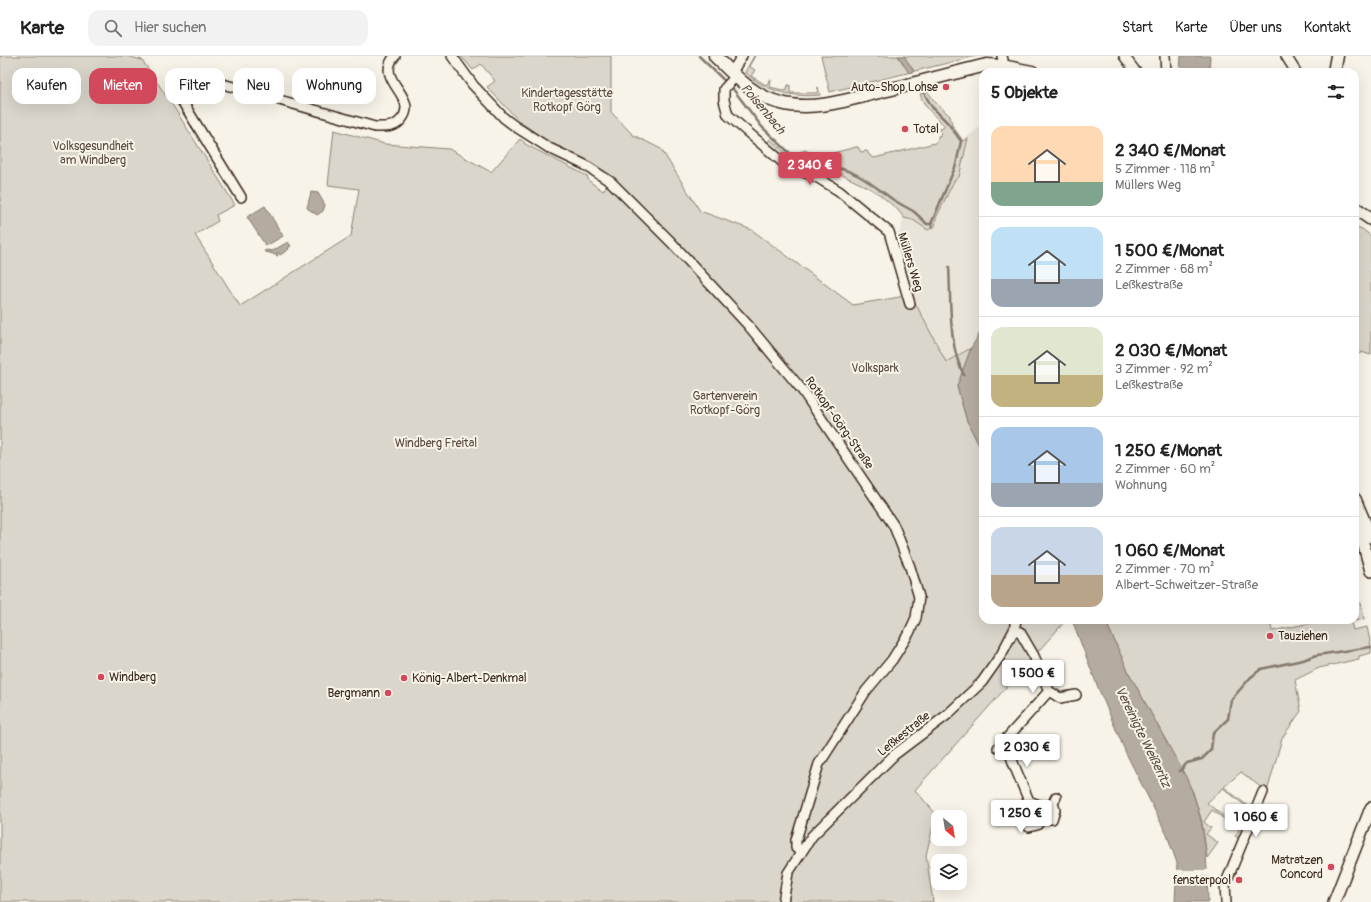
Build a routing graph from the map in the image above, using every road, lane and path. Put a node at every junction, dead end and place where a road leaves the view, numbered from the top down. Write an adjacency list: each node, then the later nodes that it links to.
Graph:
1 (395, 56): 16 (street)
2 (452, 56): 32 (street, Rotkopf-Görg-Straße)
3 (715, 56): 15 (main road)
4 (742, 56): 15 (street)
5 (1124, 56): 11 (street)
6 (1166, 56): 12 (street)
7 (1286, 56): 13 (street)
8 (1337, 56): 14 (main road)
9 (1002, 61): 10 (main road); 15 (main road)
10 (1019, 68)
11 (1133, 68)
12 (1166, 68)
13 (1294, 68)
14 (1335, 68)
15 (731, 79): 17 (street, Müllers Weg)
16 (241, 198)
17 (910, 304)
18 (1359, 509): 20 (street)
19 (1359, 531): 21 (street)
20 (1371, 537)
21 (1367, 545): 22 (street)
22 (1371, 572)
23 (1015, 624): 24 (street, Leßkestraße)
24 (1014, 630): 25 (street); 32 (street, Leßkestraße)
25 (1049, 691): 26 (street); 29 (street)
26 (1076, 695)
27 (1263, 792): 34 (street)
28 (1056, 797): 31 (street)
29 (1028, 800): 31 (street); 31 (street)
30 (1371, 808): 35 (street)
31 (1044, 816)
32 (801, 852): 33 (street)
33 (783, 902)
34 (1226, 902)
35 (1334, 902)

